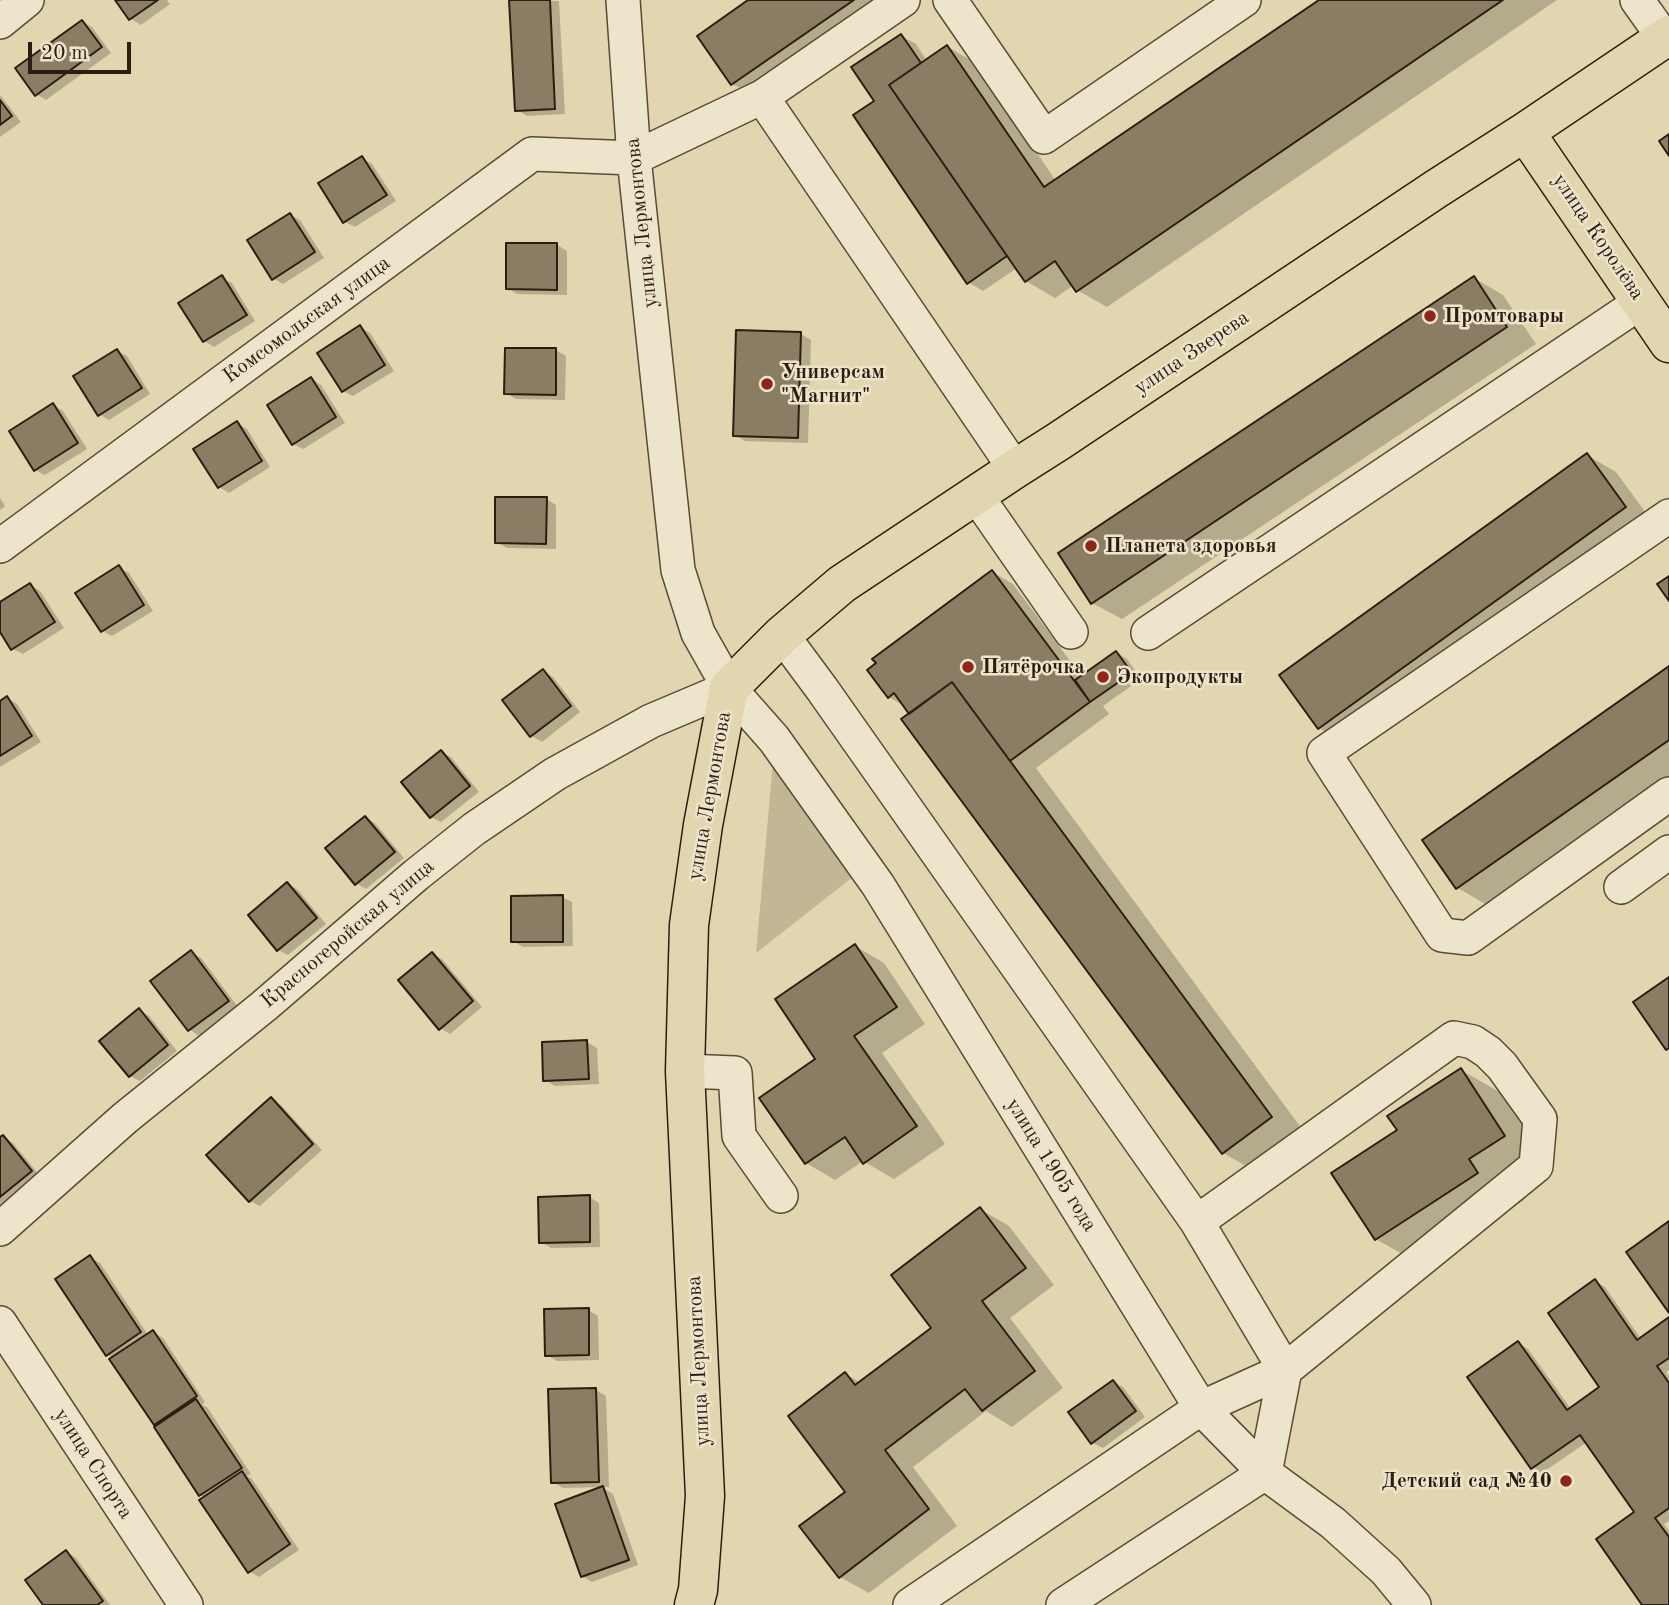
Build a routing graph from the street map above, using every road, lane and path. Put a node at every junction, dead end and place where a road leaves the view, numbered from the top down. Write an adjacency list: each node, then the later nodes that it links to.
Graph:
1 (27, 0): 7 (street)
2 (623, 0): 11 (street, улица Лермонтова)
3 (903, 0): 9 (street)
4 (950, 0): 5 (street)
5 (1244, 0)
6 (1637, 0): 8 (street)
7 (0, 22)
8 (1666, 36): 10 (main road, улица Зверева)
9 (762, 97): 11 (street); 14 (street)
10 (1525, 132): 12 (main road, улица Королёва); 14 (main road, улица Зверева)
11 (634, 158): 17 (street, Комсомольская улица); 21 (street, улица Лермонтова)
12 (1641, 302): 13 (main road, улица Королёва); 19 (street)
13 (1669, 343)
14 (1015, 469): 15 (main road, улица Зверева)
15 (976, 495): 18 (street); 20 (main road, улица Зверева)
16 (1669, 516): 22 (street)
17 (0, 547)
18 (1071, 632)
19 (1148, 634)
20 (782, 635): 21 (main road, улица Зверева); 27 (street)
21 (729, 688): 25 (main road, улица Лермонтова); 28 (street, Красногеройская улица); 31 (street, улица 1905 года)
22 (1669, 794)
23 (1669, 852): 24 (street)
24 (1621, 887)
25 (685, 1072): 26 (street); 34 (main road, улица Лермонтова)
26 (781, 1196)
27 (1197, 1222): 30 (street); 30 (street)
28 (0, 1229)
29 (0, 1323): 33 (street, улица Спорта)
30 (1285, 1370): 31 (street); 32 (street)
31 (1201, 1408): 32 (street, улица 1905 года); 35 (street)
32 (1265, 1473): 36 (street); 37 (street, улица 1905 года)
33 (186, 1605)
34 (694, 1605)
35 (909, 1605)
36 (1063, 1605)
37 (1414, 1605)

